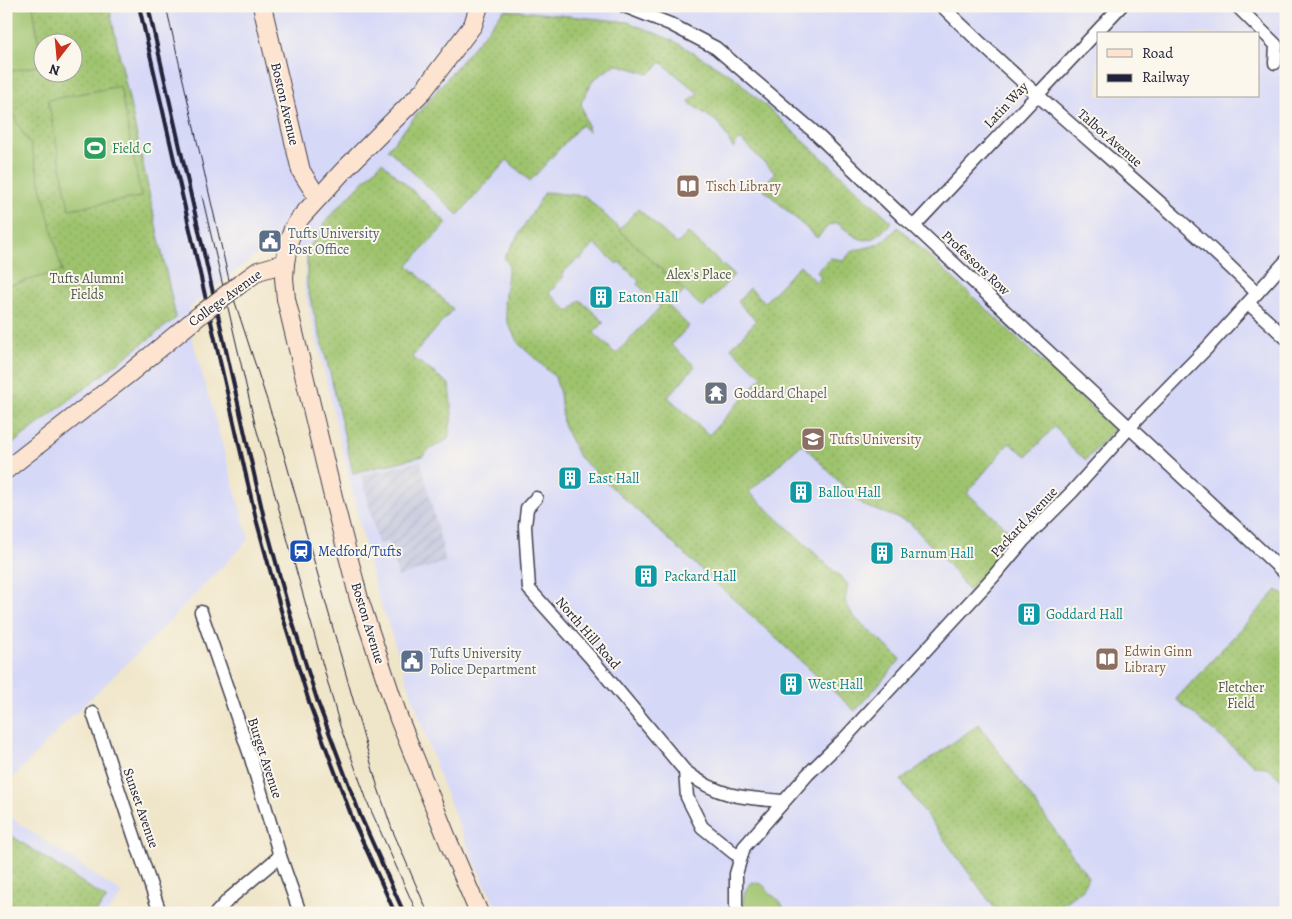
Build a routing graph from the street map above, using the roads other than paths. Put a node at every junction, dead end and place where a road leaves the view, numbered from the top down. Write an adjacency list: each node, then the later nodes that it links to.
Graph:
1 (262, 6): 9 (main road, Boston Avenue)
2 (479, 6): 9 (main road)
3 (624, 6): 10 (street, Professors Row)
4 (942, 6): 8 (street, Talbot Avenue)
5 (1121, 6): 8 (street, Latin Way)
6 (1237, 6): 7 (street)
7 (1275, 64)
8 (1037, 94): 10 (street, Latin Way); 13 (street, Talbot Avenue)
9 (318, 198): 12 (main road)
10 (914, 226): 16 (street, Professors Row)
11 (1286, 262): 13 (street, Packard Avenue)
12 (285, 264): 17 (main road, College Avenue, bridge); 29 (main road, Boston Avenue)
13 (1257, 293): 14 (street, Packard Avenue)
14 (1248, 303): 15 (street); 16 (street, Packard Avenue)
15 (1286, 338)
16 (1130, 427): 19 (street, Professors Row); 23 (street, Packard Avenue)
17 (6, 470)
18 (536, 498): 22 (street, North Hill Road)
19 (1286, 574)
20 (201, 612): 24 (street, Burget Avenue)
21 (93, 713): 26 (street, Sunset Avenue)
22 (685, 771): 23 (street, North Hill Road); 25 (street)
23 (782, 801): 25 (street, Packard Avenue)
24 (280, 856): 27 (street); 28 (street, Burget Avenue)
25 (741, 857): 30 (street, Packard Avenue)
26 (160, 913)
27 (216, 913)
28 (300, 913)
29 (479, 913)
30 (738, 913)

